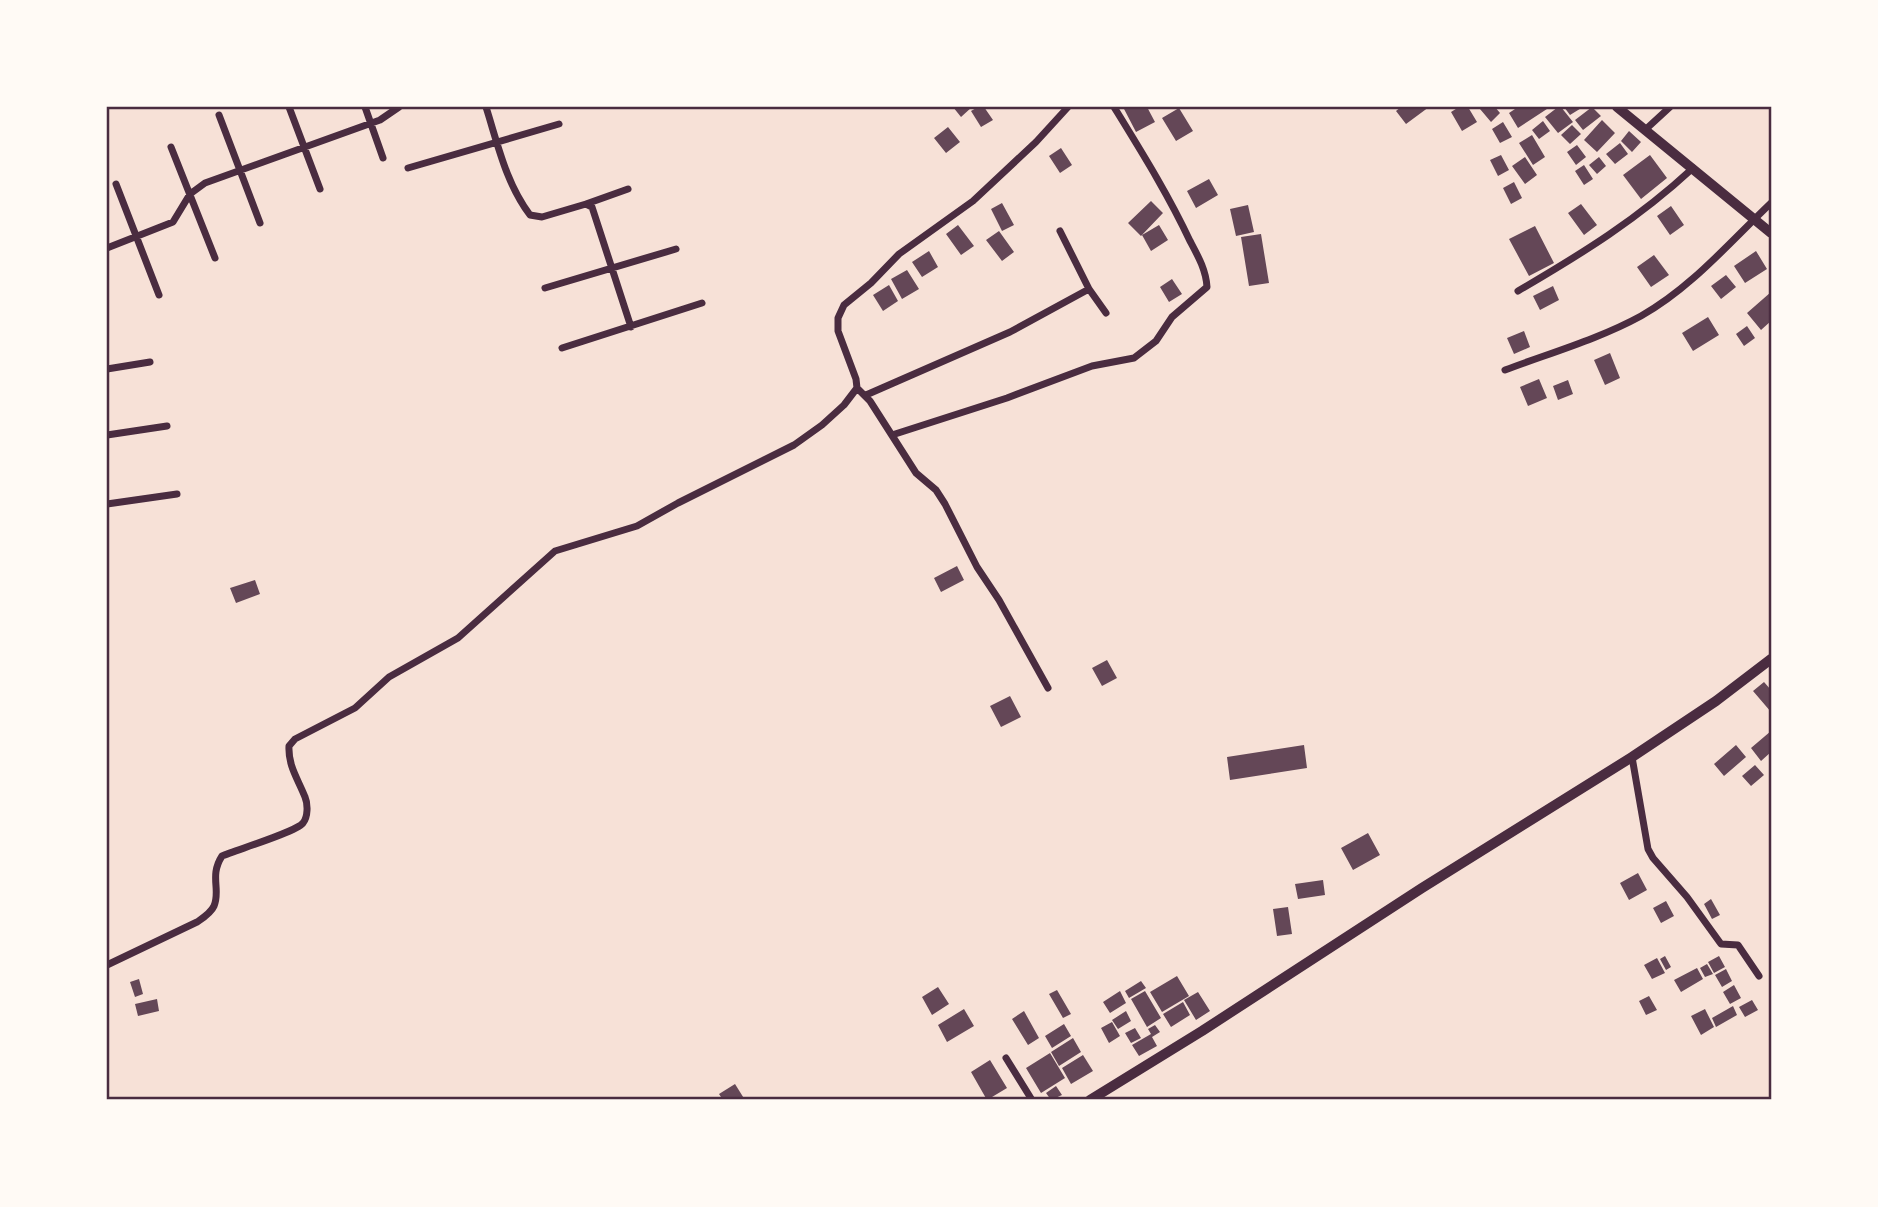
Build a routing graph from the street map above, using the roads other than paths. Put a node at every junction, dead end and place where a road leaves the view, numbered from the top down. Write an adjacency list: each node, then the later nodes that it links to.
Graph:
1 (289, 107): 15 (street)
2 (365, 107): 10 (street)
3 (399, 107): 10 (street)
4 (486, 107): 13 (street)
5 (1068, 107): 46 (street)
6 (1114, 107): 50 (street)
7 (1617, 107): 12 (street)
8 (1670, 107): 12 (street)
9 (219, 115): 19 (street)
10 (371, 123): 15 (street); 16 (street)
11 (559, 124): 13 (street)
12 (1645, 130): 18 (street)
13 (497, 143): 17 (street); 25 (street)
14 (171, 147): 23 (street)
15 (304, 147): 19 (street); 21 (street)
16 (383, 158)
17 (408, 168)
18 (1693, 168): 26 (street); 37 (street)
19 (239, 171): 23 (street); 27 (street)
20 (116, 184): 30 (street)
21 (320, 189)
22 (628, 189): 25 (street)
23 (190, 194): 30 (street); 33 (street)
24 (1771, 203): 26 (street)
25 (586, 204): 34 (street)
26 (1755, 219): 29 (street); 45 (street)
27 (260, 223)
28 (1060, 231): 36 (street)
29 (1771, 233)
30 (136, 237): 31 (street); 38 (street)
31 (107, 248)
32 (676, 249): 34 (street)
33 (215, 258)
34 (612, 269): 35 (street); 41 (street)
35 (545, 288)
36 (1089, 289): 40 (street); 47 (street)
37 (1518, 292)
38 (159, 295)
39 (702, 303): 41 (street)
40 (1106, 313)
41 (631, 327): 42 (street)
42 (562, 348)
43 (150, 362): 44 (street)
44 (107, 369)
45 (1505, 370)
46 (857, 388): 47 (street); 56 (street)
47 (866, 395): 50 (street)
48 (167, 426): 49 (street)
49 (107, 435)
50 (892, 435): 54 (street)
51 (177, 494): 52 (street)
52 (107, 504)
53 (1771, 659): 55 (street)
54 (1048, 688)
55 (1632, 757): 57 (street); 60 (street)
56 (107, 965)
57 (1759, 976)
58 (1006, 1058): 59 (street)
59 (1032, 1100)
60 (1090, 1100)

